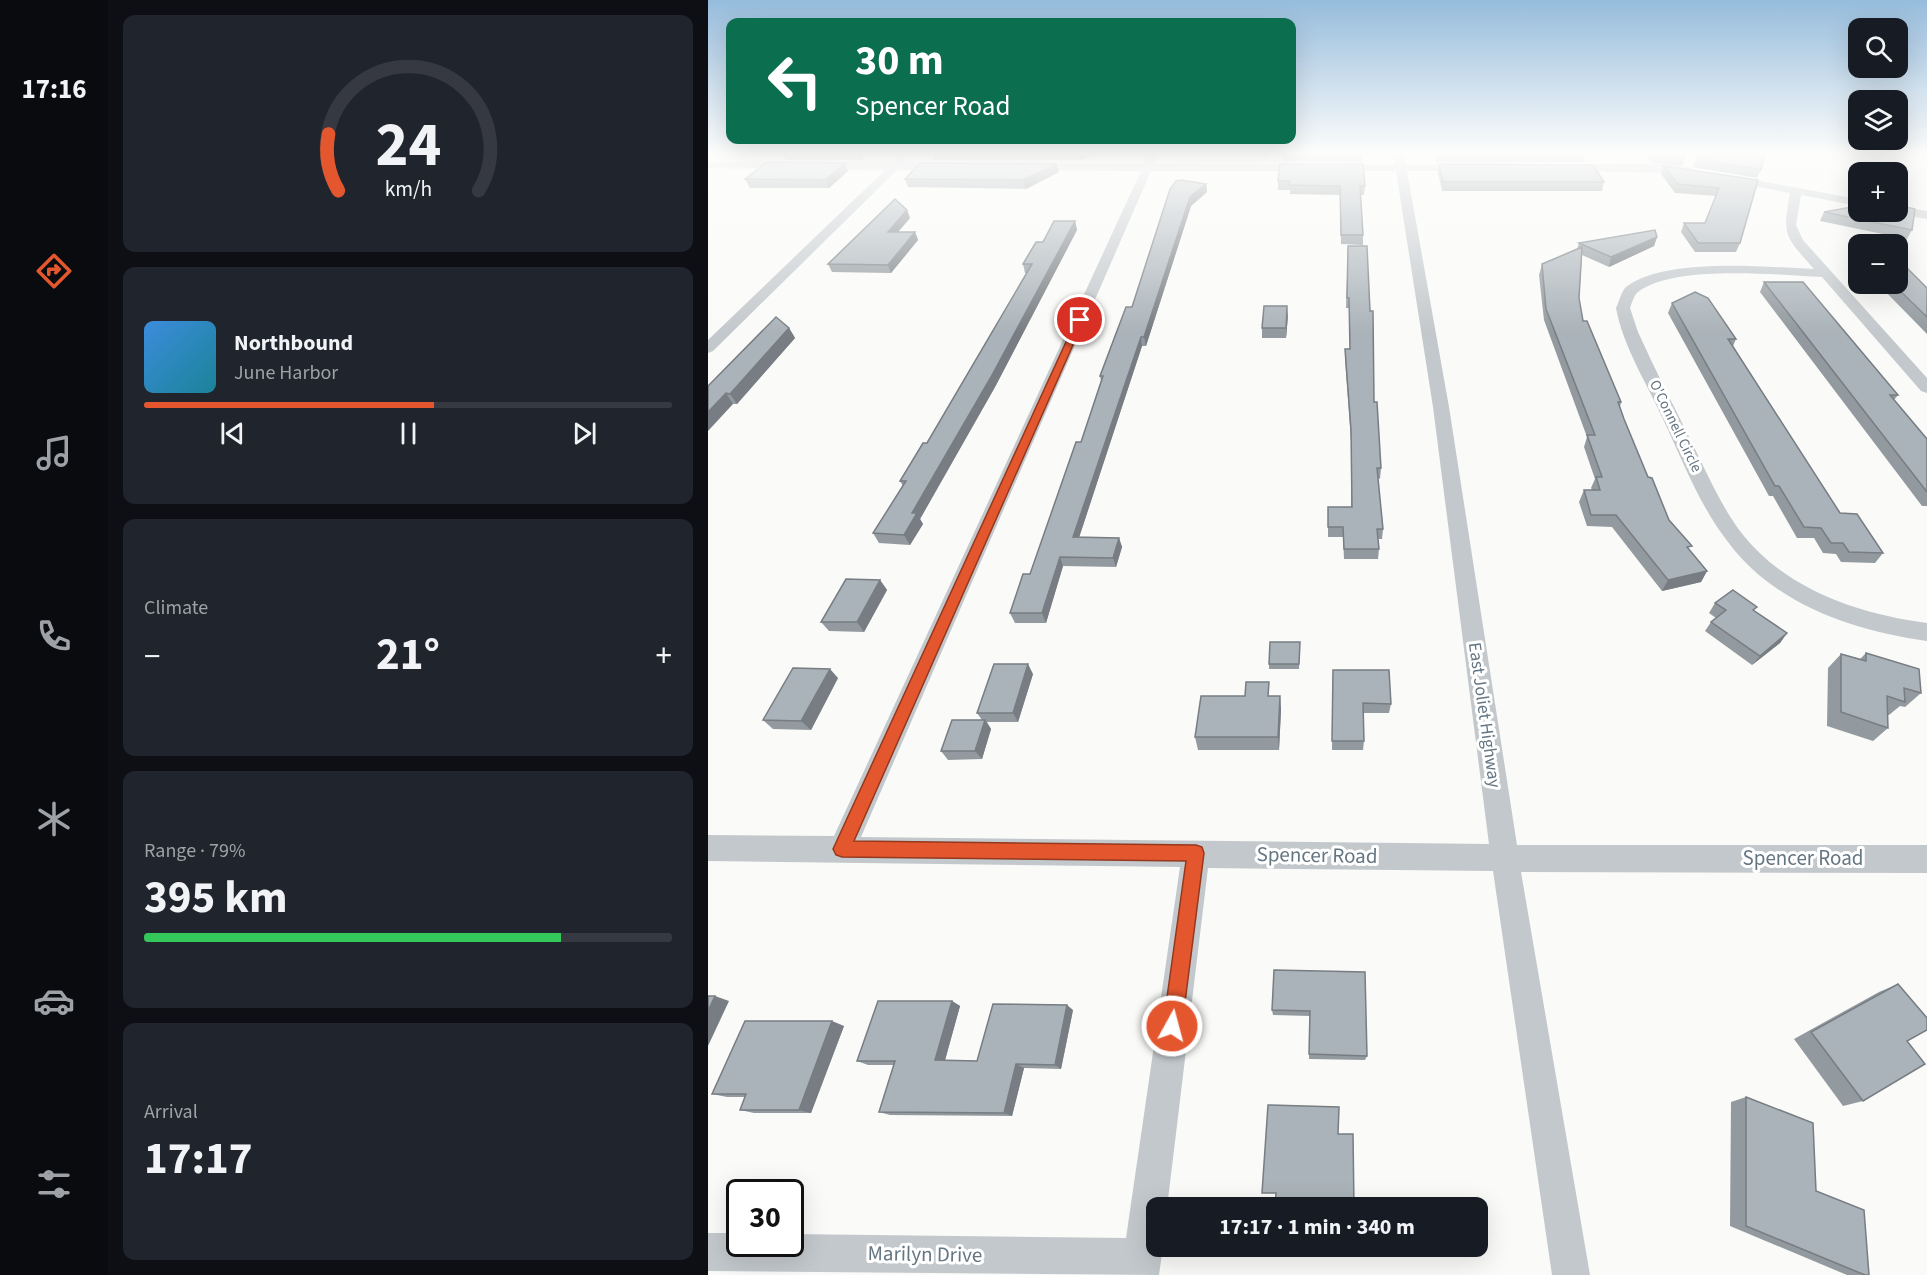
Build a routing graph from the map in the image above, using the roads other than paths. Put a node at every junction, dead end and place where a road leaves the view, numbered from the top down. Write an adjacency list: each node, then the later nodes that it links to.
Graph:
1 (846, 214): 6 (street)
2 (1127, 214): 10 (street)
3 (1409, 214): 12 (street, East Joliet Highway)
4 (1792, 214): 5 (street)
5 (1823, 273): 7 (street); 8 (street, O'Connell Circle)
6 (708, 348)
7 (1927, 388)
8 (1927, 632)
9 (708, 848): 10 (street, Spencer Road)
10 (842, 849): 11 (street, Spencer Road)
11 (1196, 853): 12 (street, Spencer Road); 15 (street)
12 (1506, 858): 13 (street, Spencer Road); 16 (street, East Joliet Highway)
13 (1927, 859)
14 (708, 1252): 15 (street, Marilyn Drive)
15 (1142, 1266)
16 (1571, 1275)

